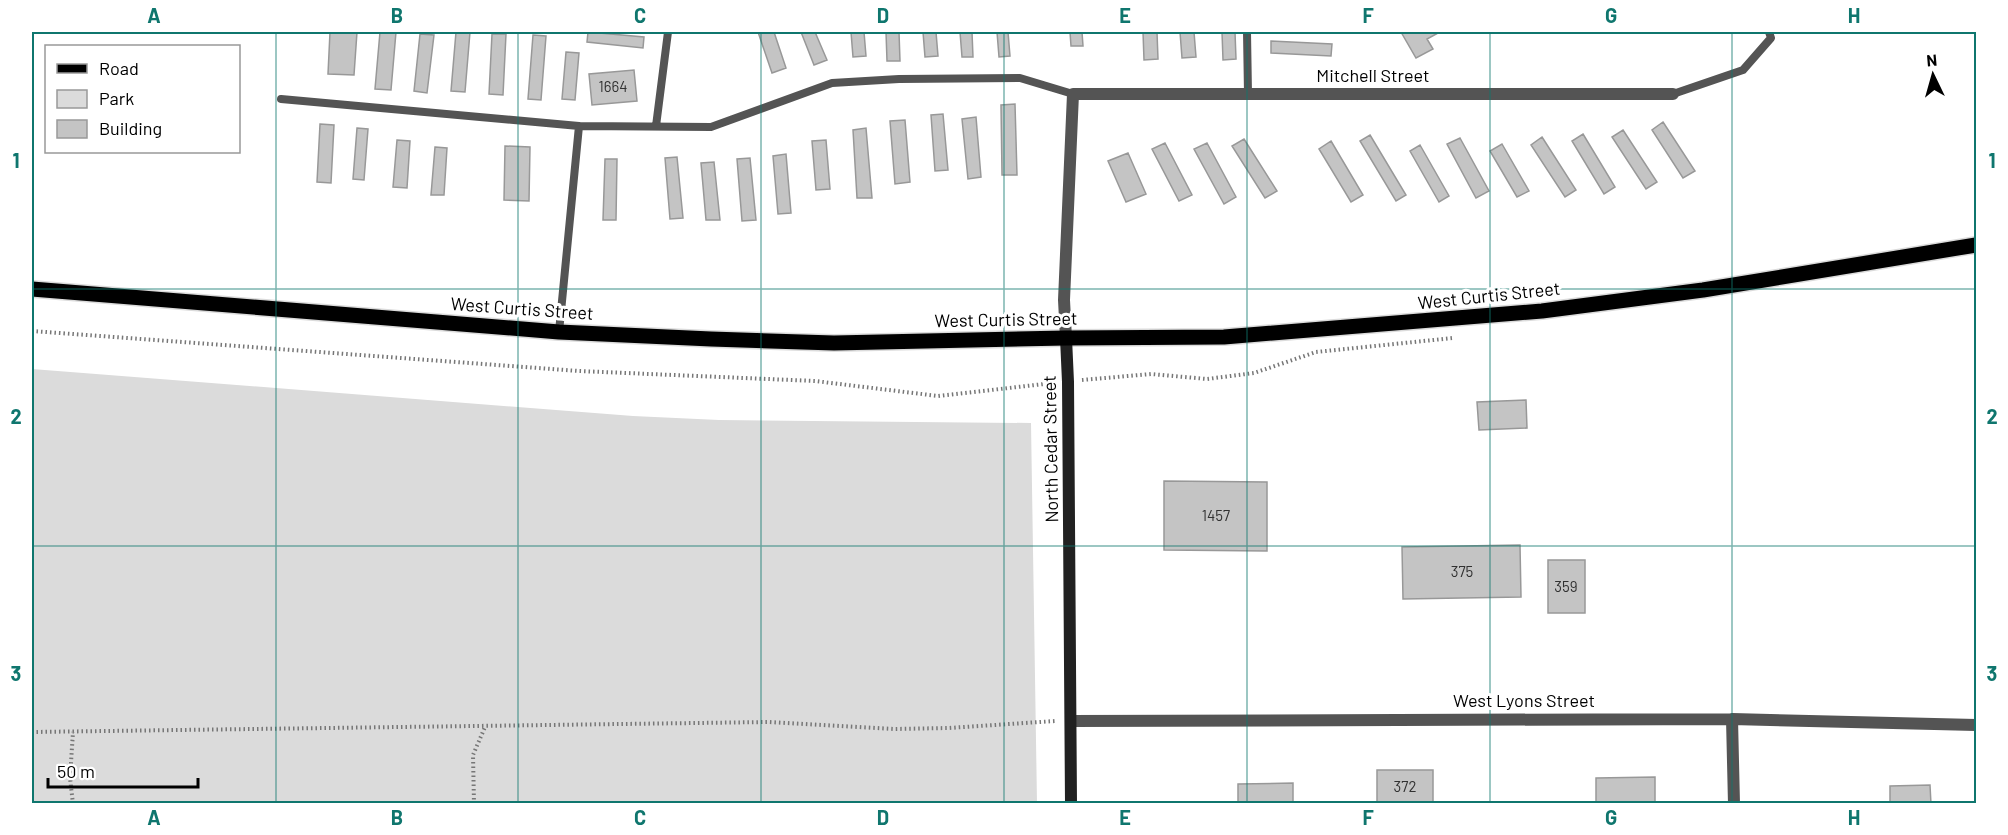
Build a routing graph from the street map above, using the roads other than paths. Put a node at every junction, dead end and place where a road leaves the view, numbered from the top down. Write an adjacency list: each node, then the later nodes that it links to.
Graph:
1 (668, 32): 9 (lane)
2 (1247, 32): 5 (lane)
3 (1769, 32): 6 (lane)
4 (1073, 94): 5 (street, Mitchell Street); 9 (lane); 13 (street, North Cedar Street)
5 (1248, 94): 6 (street, Mitchell Street)
6 (1673, 94)
7 (281, 99): 8 (lane)
8 (579, 126): 9 (lane); 12 (lane)
9 (656, 126)
10 (1977, 245): 13 (main road, West Curtis Street)
11 (32, 289): 12 (main road, West Curtis Street)
12 (559, 332): 13 (main road, West Curtis Street)
13 (1066, 338): 15 (street, North Cedar Street)
14 (1732, 718): 15 (street, West Lyons Street); 16 (street, West Lyons Street); 18 (street)
15 (1071, 721): 17 (street, North Cedar Street)
16 (1977, 725)
17 (1071, 804)
18 (1734, 804)

